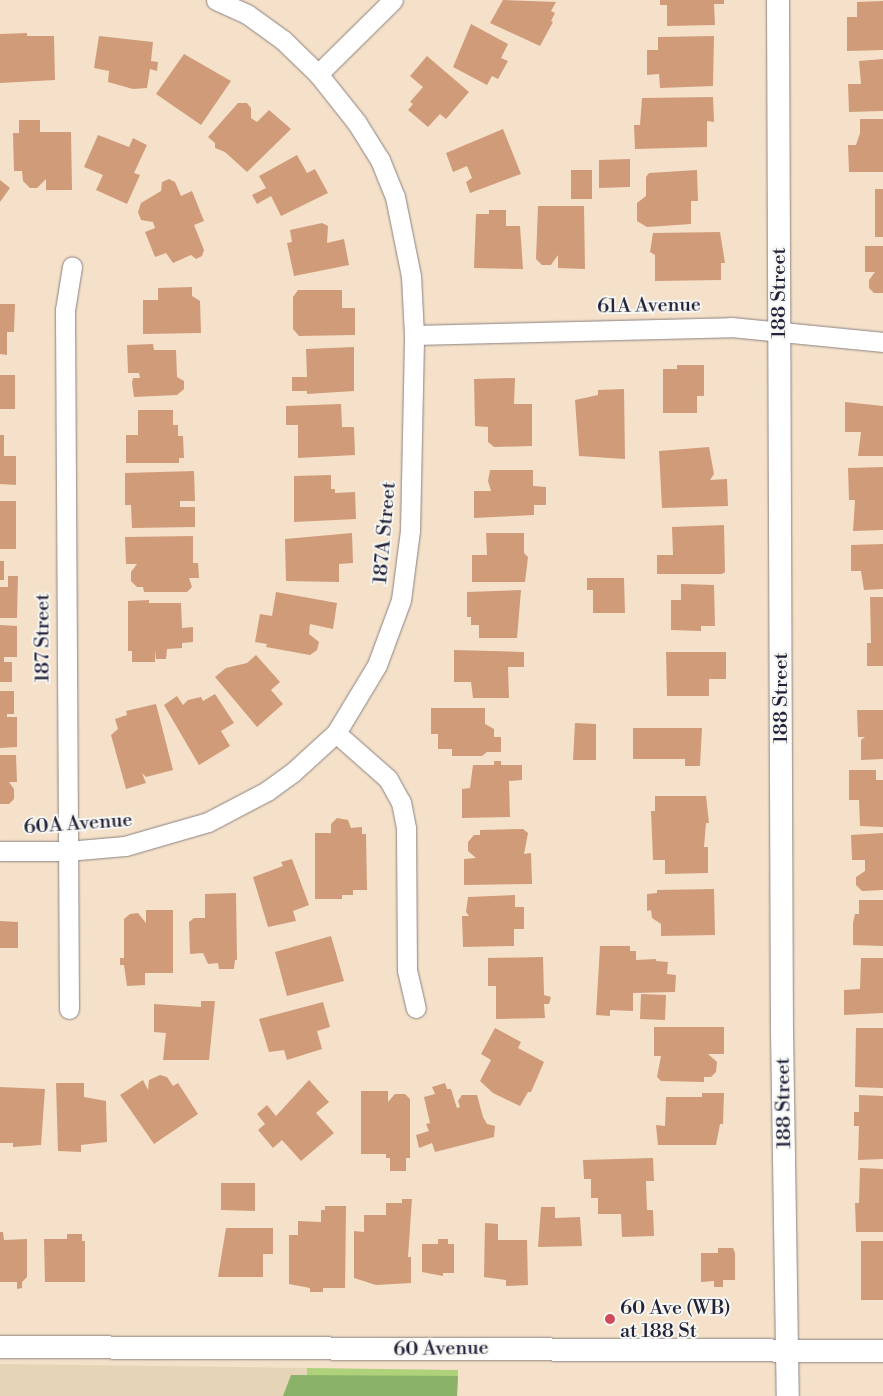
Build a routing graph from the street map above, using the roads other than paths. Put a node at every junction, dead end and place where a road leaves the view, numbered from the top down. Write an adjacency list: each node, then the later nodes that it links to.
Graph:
1 (216, 0): 4 (street, 187A Street)
2 (394, 0): 4 (street)
3 (778, 0): 6 (street, 188 Street)
4 (318, 74): 7 (street, 187A Street)
5 (72, 267): 11 (street, 187 Street)
6 (780, 330): 7 (street, 61A Avenue); 8 (street, 61A Avenue); 15 (street, 188 Street)
7 (414, 335): 9 (street, 187A Street)
8 (883, 342)
9 (336, 732): 11 (street, 60A Avenue); 12 (street)
10 (0, 850): 11 (street, 60A Avenue)
11 (67, 851): 13 (street, 187 Street)
12 (416, 1008)
13 (69, 1010)
14 (0, 1346): 15 (street, 60 Avenue)
15 (788, 1350): 16 (street, 60 Avenue); 17 (street, 188 Street)
16 (883, 1351)
17 (788, 1396)

